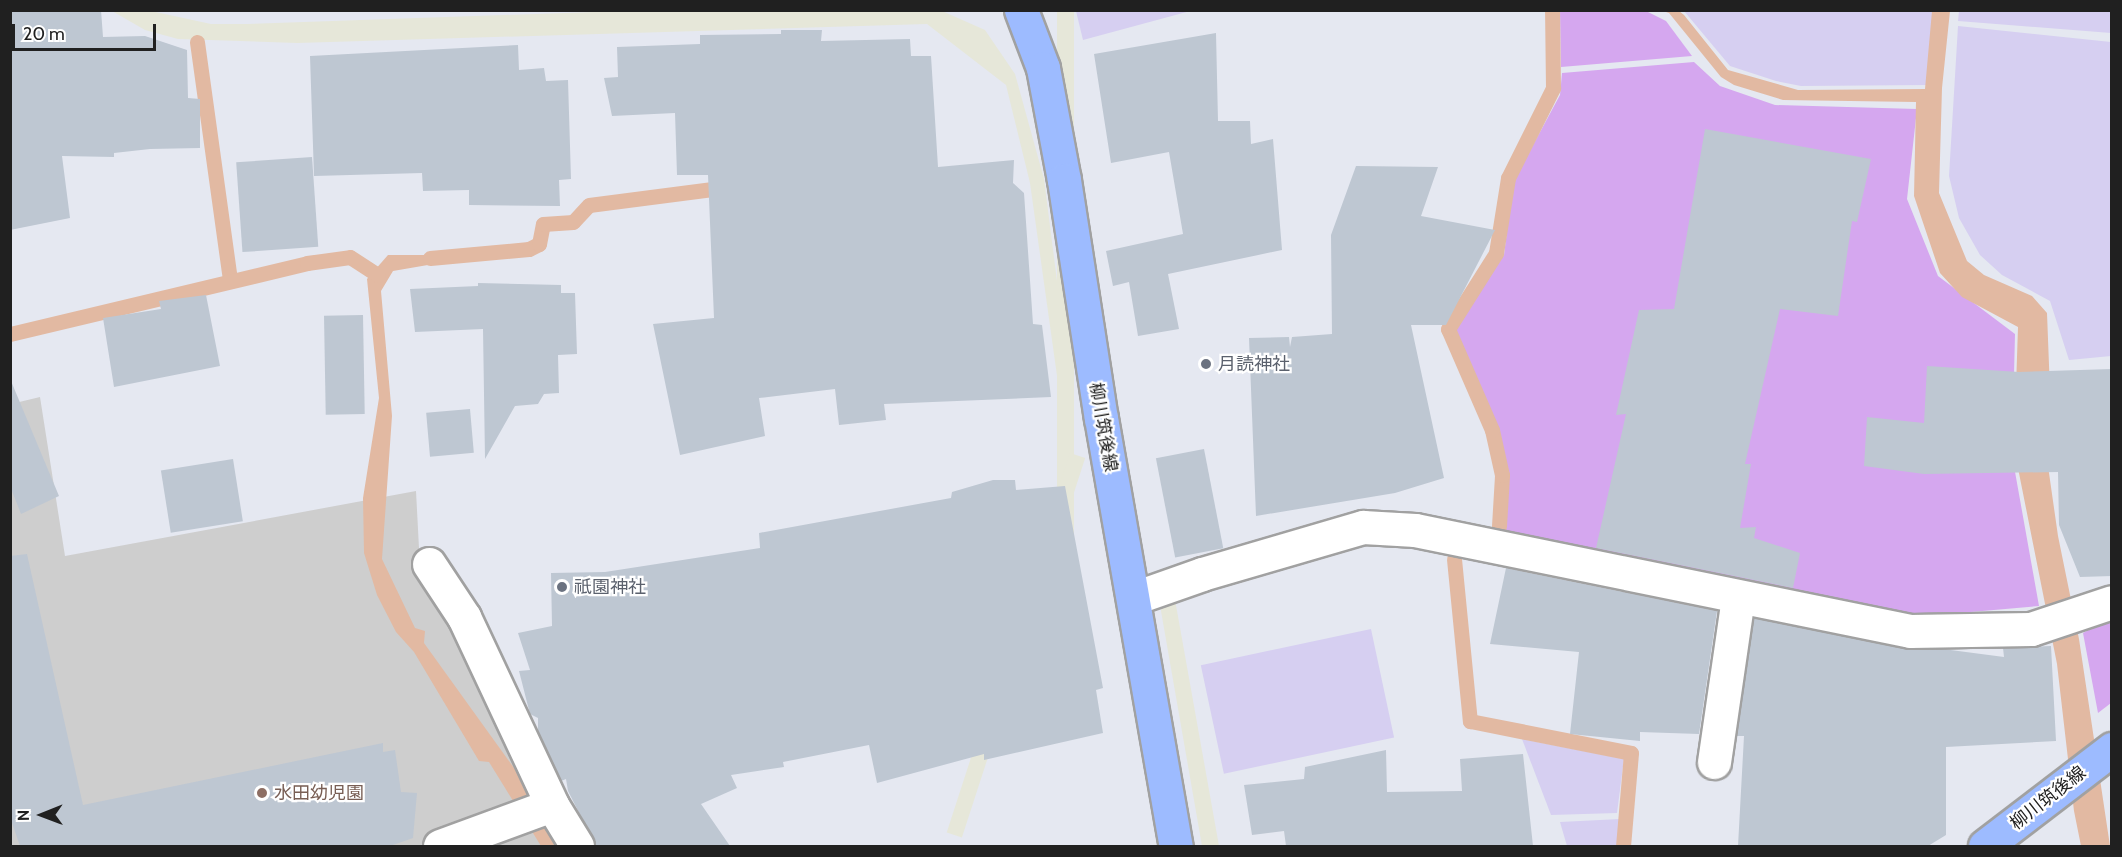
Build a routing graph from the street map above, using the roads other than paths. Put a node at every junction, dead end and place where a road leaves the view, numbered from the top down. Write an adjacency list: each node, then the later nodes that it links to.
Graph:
1 (1021, 10): 3 (main road, 柳川筑後線)
2 (429, 564): 8 (lane)
3 (1134, 598): 4 (lane); 11 (main road, 柳川筑後線)
4 (1738, 598): 5 (lane); 7 (lane)
5 (2112, 602)
6 (2106, 753): 12 (main road, 柳川筑後線)
7 (1714, 762)
8 (552, 805): 9 (lane); 10 (lane)
9 (440, 846)
10 (577, 846)
11 (1176, 846)
12 (1985, 846)

